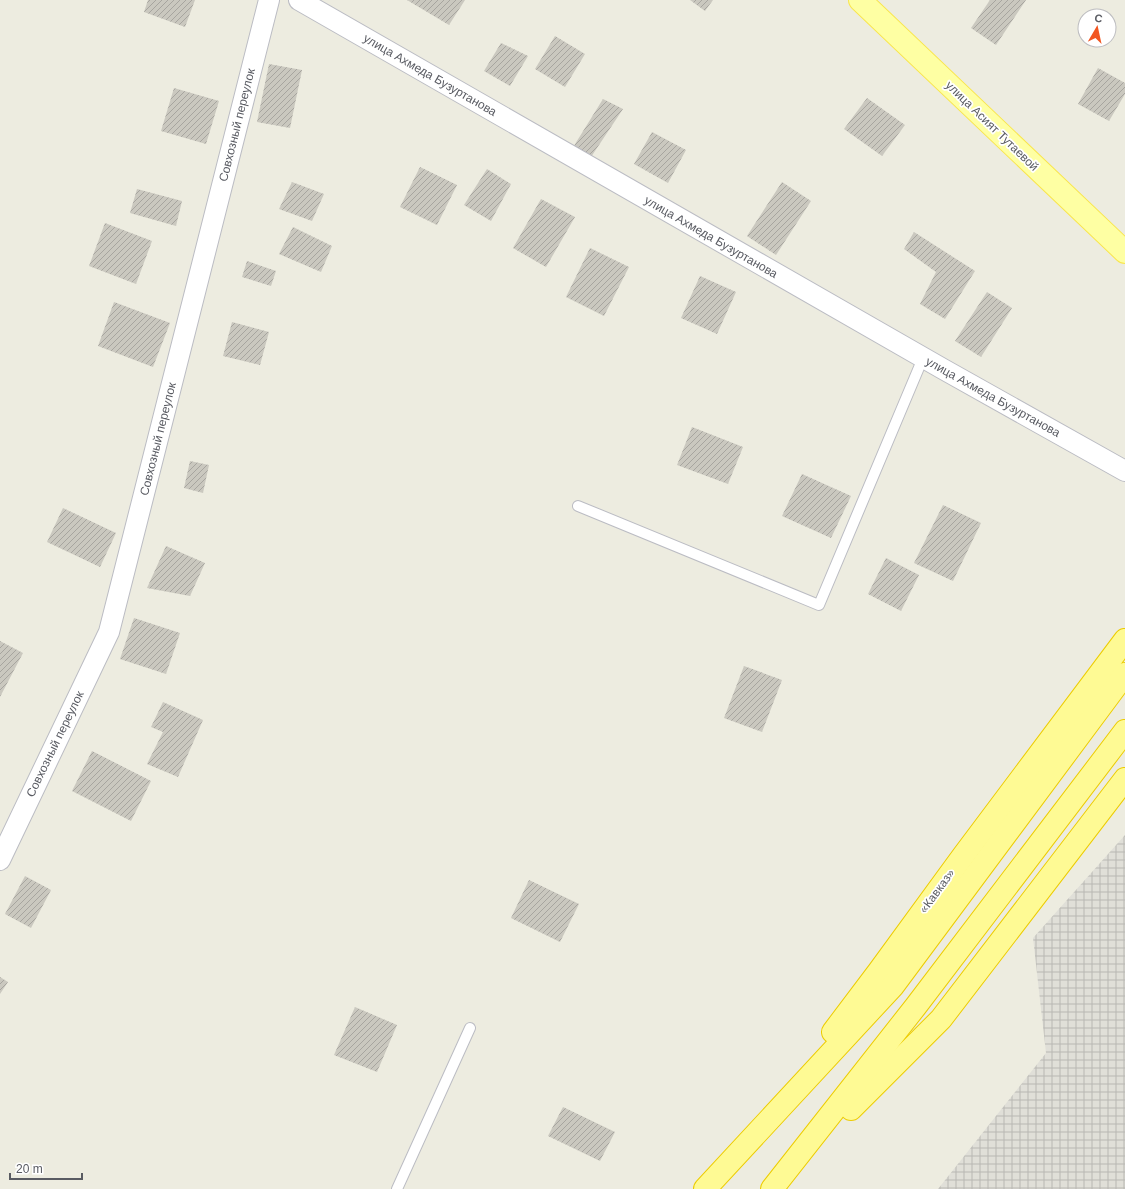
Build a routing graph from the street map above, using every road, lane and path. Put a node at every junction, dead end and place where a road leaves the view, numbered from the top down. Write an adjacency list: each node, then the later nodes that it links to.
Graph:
1 (269, 0): 12 (street, Совхозный переулок)
2 (299, 0): 5 (street, улица Ахмеда Бузуртанова)
3 (860, 0): 4 (main road, улица Асият Тутаевой)
4 (1125, 252)
5 (923, 358): 6 (street, улица Ахмеда Бузуртанова); 7 (lane)
6 (1125, 471)
7 (578, 506)
8 (1125, 640): 14 (highway, «Кавказ»)
9 (1125, 674): 14 (highway, «Кавказ»)
10 (1125, 731): 15 (highway)
11 (1125, 779): 15 (highway)
12 (0, 860)
13 (470, 1028): 16 (lane)
14 (748, 1141): 17 (highway, «Кавказ»)
15 (776, 1184)
16 (397, 1189)
17 (705, 1189)

